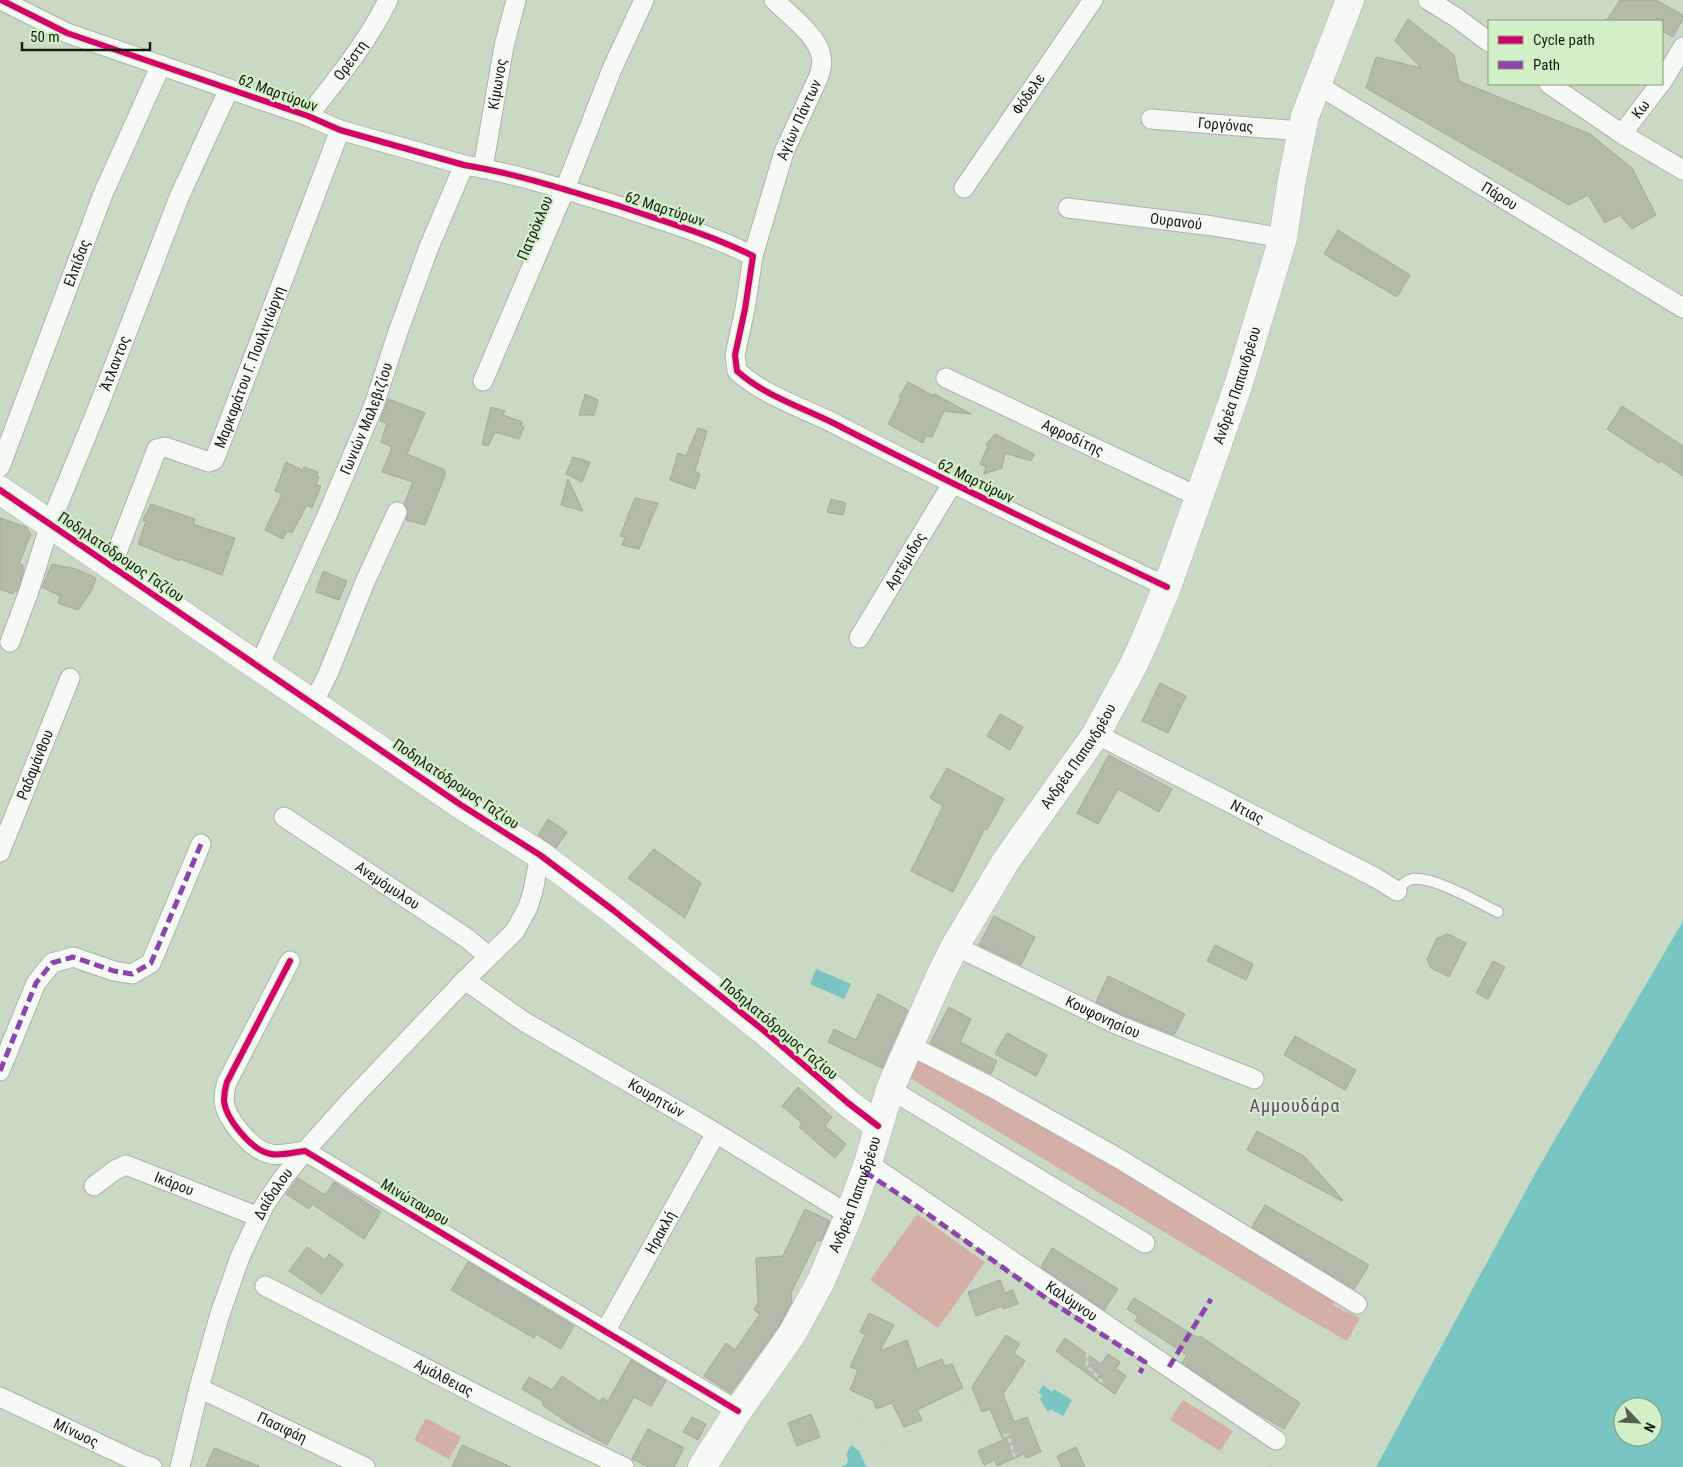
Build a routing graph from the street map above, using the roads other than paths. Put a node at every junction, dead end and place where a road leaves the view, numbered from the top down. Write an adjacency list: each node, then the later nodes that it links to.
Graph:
1 (1, 0): 11 (street, 62 Μαρτύρων)
2 (388, 0): 17 (street, Ορέστη)
3 (516, 0): 23 (street, Κίμωνος)
4 (644, 0): 26 (street, Πατρόκλου)
5 (774, 0): 29 (street, Αγίων Πάντων)
6 (1093, 0): 25 (street, Φόδελε)
7 (1350, 0): 13 (main road, Ανδρέα Παπανδρέου)
8 (1428, 0): 9 (street)
9 (1488, 41)
10 (1683, 47): 12 (street, Κω)
11 (161, 65): 16 (street, 62 Μαρτύρων); 33 (street, Ελπίδας)
12 (1663, 80)
13 (1316, 84): 20 (main road, Ανδρέα Παπανδρέου); 30 (street, Πάρου)
14 (1550, 85): 21 (street)
15 (1659, 85): 21 (street, Κω)
16 (229, 88): 17 (street, 62 Μαρτύρων); 38 (street, Άτλαντος)
17 (308, 116): 19 (street, 62 Μαρτύρων)
18 (1151, 119): 20 (street, Γοργόνας)
19 (340, 130): 22 (street, 62 Μαρτύρων); 39 (street, Μαρκαράτου Γ. Πουλιγιώργη)
20 (1301, 131): 28 (main road, Ανδρέα Παπανδρέου)
21 (1622, 134): 24 (street)
22 (464, 165): 23 (street, 62 Μαρτύρων); 43 (street, Γωνιών Μαλεβιζίου)
23 (483, 168): 26 (street, 62 Μαρτύρων)
24 (1683, 170)
25 (964, 188)
26 (565, 189): 29 (street, 62 Μαρτύρων); 32 (street, Πατρόκλου)
27 (1068, 208): 28 (street, Ουρανού)
28 (1283, 238): 36 (main road, Ανδρέα Παπανδρέου)
29 (753, 256): 34 (street, 62 Μαρτύρων)
30 (1683, 308)
31 (946, 378): 36 (street, Αφροδίτης)
32 (483, 382)
33 (0, 467)
34 (952, 484): 40 (street, 62 Μαρτύρων); 41 (street, Αρτέμιδος)
35 (0, 490): 38 (main road, Ποδηλατόδρομος Γαζίου)
36 (1200, 497): 40 (main road, Ανδρέα Παπανδρέου)
37 (397, 512): 45 (street)
38 (50, 524): 39 (main road, Ποδηλατόδρομος Γαζίου); 42 (street, Άτλαντος)
39 (112, 565): 43 (main road, Ποδηλατόδρομος Γαζίου)
40 (1167, 587): 46 (main road, Ανδρέα Παπανδρέου)
41 (859, 638)
42 (10, 642)
43 (259, 666): 45 (main road, Ποδηλατόδρομος Γαζίου)
44 (70, 678): 49 (street, Ραδαμάνθου)
45 (314, 703): 50 (main road, Ποδηλατόδρομος Γαζίου)
46 (1096, 734): 51 (street, Ντιας); 53 (main road, Ανδρέα Παπανδρέου)
47 (284, 817): 54 (street, Ανεμόμυλου)
48 (201, 844): 58 (street)
49 (0, 852)
50 (540, 855): 54 (street, Δαίδαλου); 61 (main road, Ποδηλατόδρομος Γαζίου)
51 (1397, 891): 52 (lane)
52 (1498, 912)
53 (955, 946): 57 (main road, Ανδρέα Παπανδρέου); 59 (street, Κουφονησίου)
54 (488, 956): 56 (street, Δαίδαλου)
55 (290, 961): 63 (street)
56 (465, 980): 62 (street, Κουρητών); 63 (street, Δαίδαλου)
57 (909, 1045): 60 (main road, Ανδρέα Παπανδρέου); 70 (street)
58 (0, 1071)
59 (1254, 1079)
60 (890, 1089): 61 (main road, Ανδρέα Παπανδρέου); 68 (street)
61 (878, 1126): 64 (main road, Ανδρέα Παπανδρέου)
62 (716, 1133): 66 (street, Κουρητών); 71 (street, Ηρακλή)
63 (306, 1151): 67 (street, Δαίδαλου); 71 (street, Μινώταυρου)
64 (868, 1163): 66 (main road, Ανδρέα Παπανδρέου); 75 (street, Καλύμνου)
65 (94, 1186): 67 (street, Ικάρου)
66 (849, 1215): 74 (main road, Ανδρέα Παπανδρέου)
67 (259, 1217): 72 (street, Δαίδαλου)
68 (1145, 1244)
69 (265, 1286): 79 (street, Αμάλθειας)
70 (1357, 1304)
71 (606, 1330): 74 (street, Μινώταυρου)
72 (199, 1388): 77 (street, Δαίδαλου); 78 (street, Πασιφάη)
73 (0, 1396): 76 (street, Μίνωος)
74 (738, 1411): 80 (main road, Ανδρέα Παπανδρέου)
75 (1276, 1440)
76 (152, 1467)
77 (180, 1467)
78 (365, 1467)
79 (624, 1467)
80 (702, 1467)

